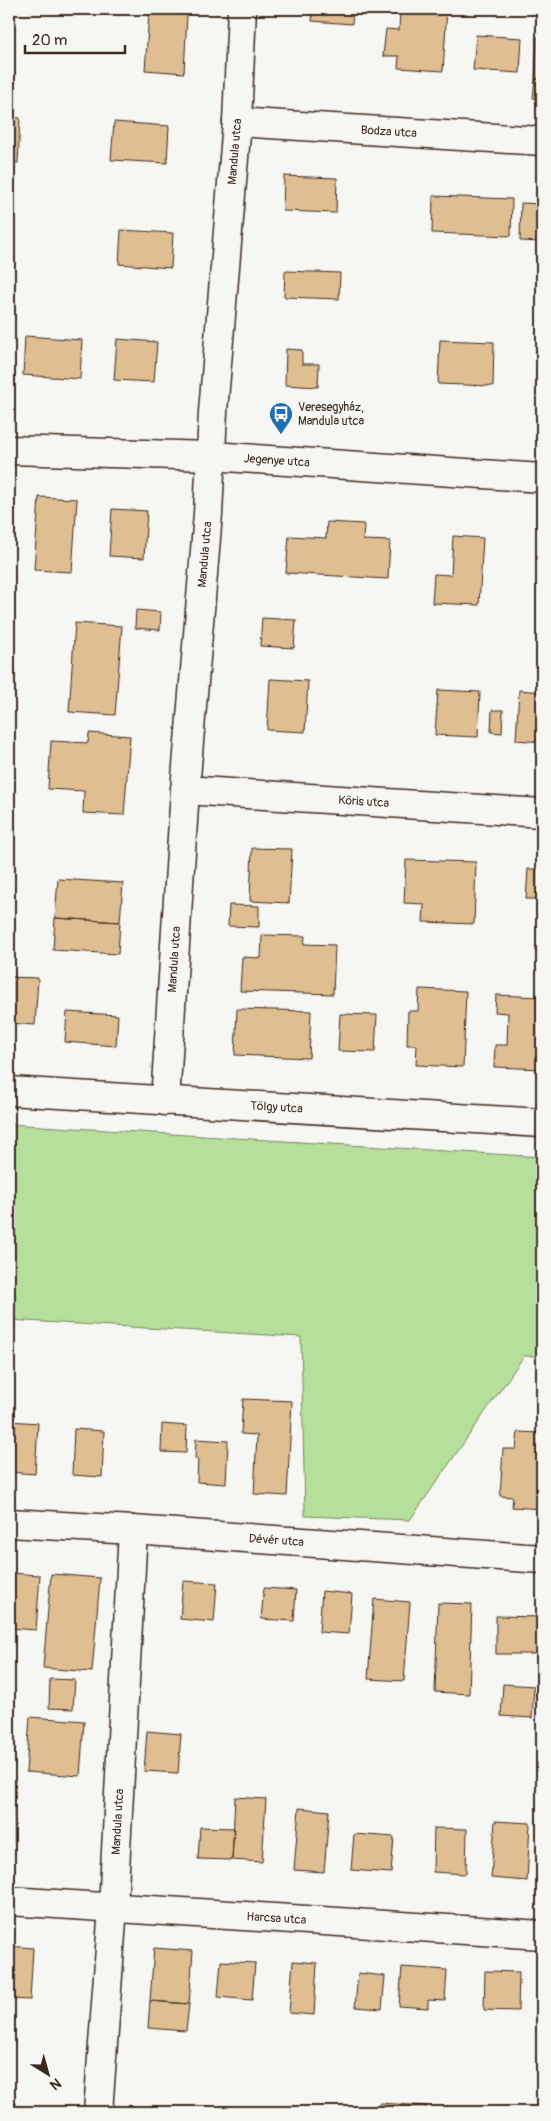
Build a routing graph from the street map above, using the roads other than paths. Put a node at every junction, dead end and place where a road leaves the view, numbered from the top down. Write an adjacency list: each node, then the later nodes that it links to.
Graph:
1 (242, 9): 2 (street, Mandula utca)
2 (237, 122): 3 (street, Bodza utca); 5 (street, Mandula utca)
3 (542, 141)
4 (9, 450): 5 (street, Jegenye utca)
5 (211, 456): 6 (street, Jegenye utca); 7 (street, Mandula utca)
6 (542, 478)
7 (185, 790): 8 (street, Kőris utca); 10 (street, Mandula utca)
8 (542, 813)
9 (9, 1091): 10 (street, Tölgy utca)
10 (165, 1101): 11 (street, Tölgy utca)
11 (542, 1123)
12 (9, 1523): 13 (street, Dévér utca)
13 (133, 1530): 14 (street, Dévér utca); 16 (street, Mandula utca)
14 (542, 1559)
15 (9, 1901): 16 (street, Harcsa utca)
16 (113, 1907): 17 (street, Harcsa utca); 18 (street, Mandula utca)
17 (542, 1935)
18 (98, 2112)

